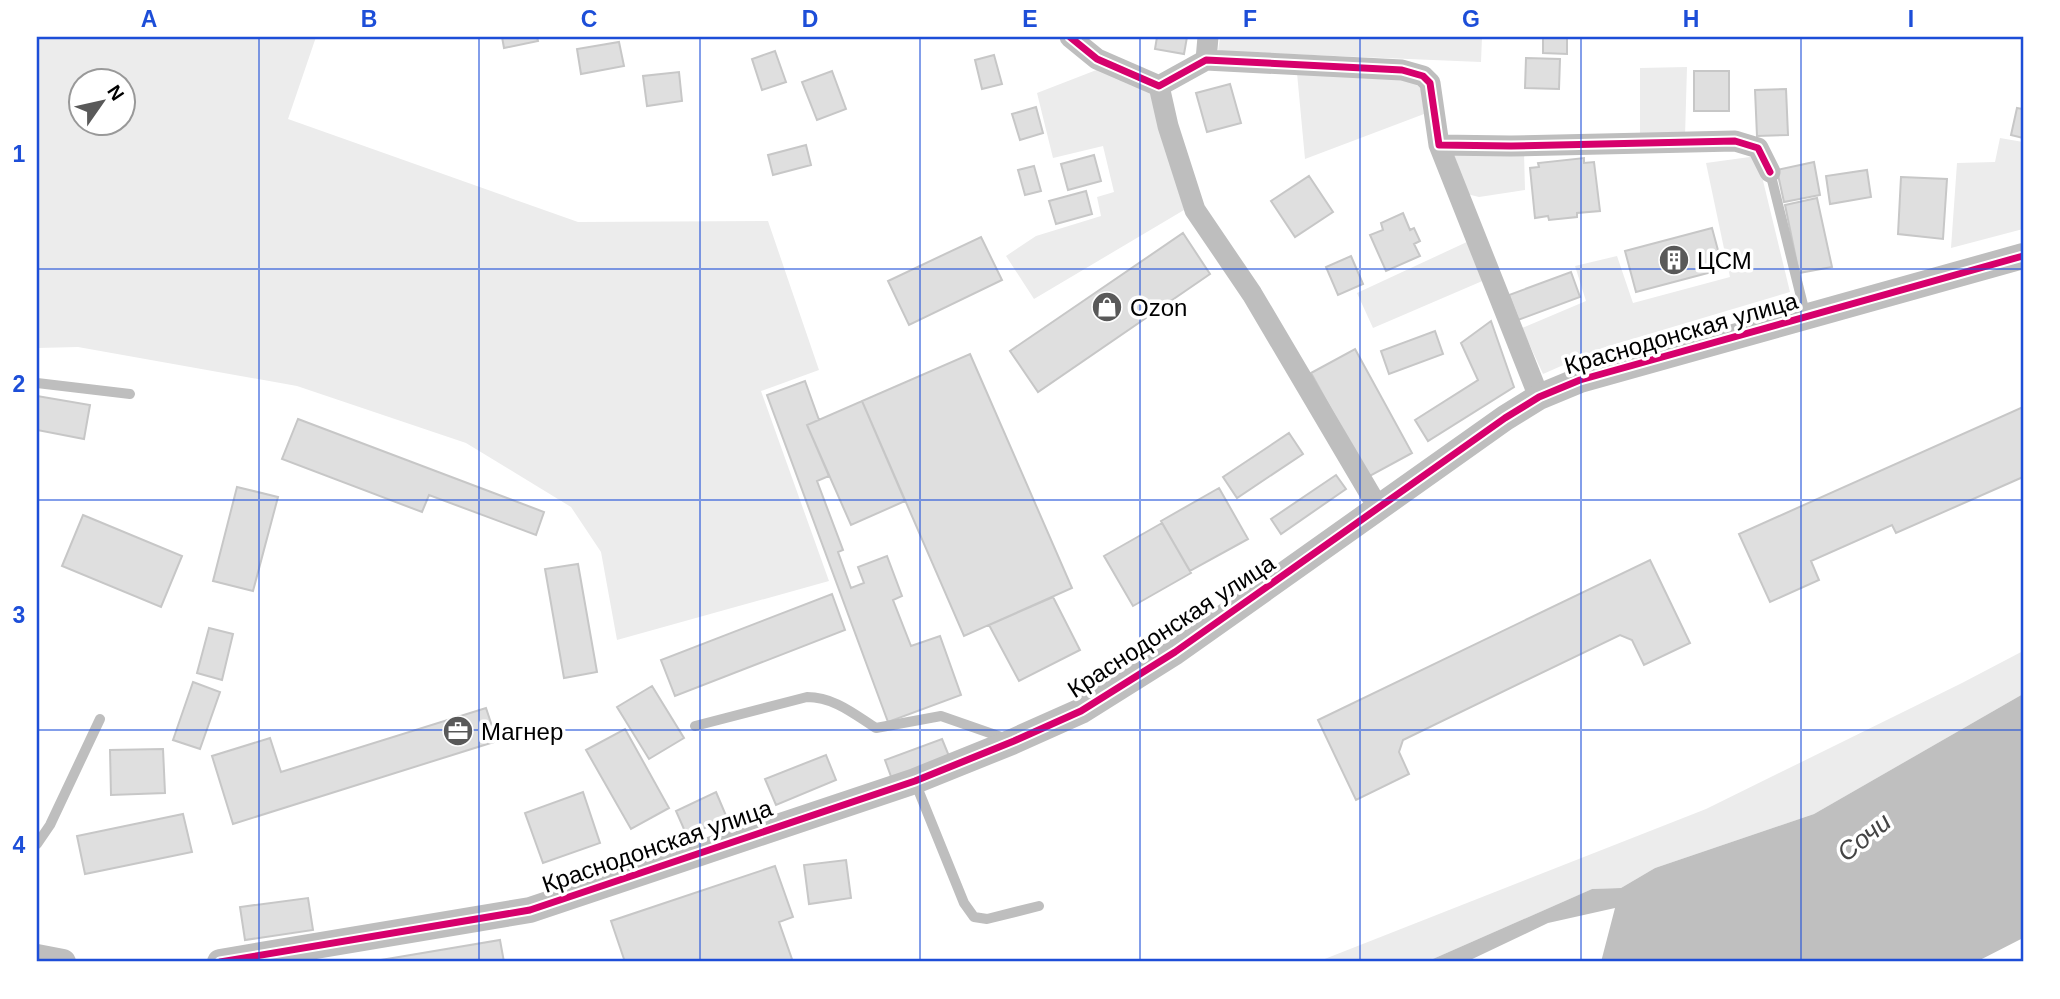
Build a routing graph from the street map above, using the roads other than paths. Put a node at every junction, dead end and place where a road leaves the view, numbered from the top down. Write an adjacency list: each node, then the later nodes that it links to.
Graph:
1 (1070, 37): 4 (street)
2 (1208, 37): 3 (street)
3 (1206, 60): 4 (street); 5 (street)
4 (1159, 86): 12 (street)
5 (1439, 145): 6 (street); 11 (street)
6 (1770, 172): 8 (lane)
7 (2023, 256): 8 (street, Краснодонская улица)
8 (1806, 317): 11 (street, Краснодонская улица)
9 (37, 383): 10 (lane)
10 (130, 394)
11 (1539, 397): 12 (street, Краснодонская улица)
12 (1379, 509): 15 (street, Краснодонская улица)
13 (100, 719): 17 (lane)
14 (695, 726): 15 (lane)
15 (1014, 741): 16 (street, Краснодонская улица)
16 (915, 781): 18 (lane); 21 (street, Краснодонская улица)
17 (37, 844)
18 (1039, 906)
19 (37, 957): 20 (street)
20 (63, 962)
21 (220, 962)

